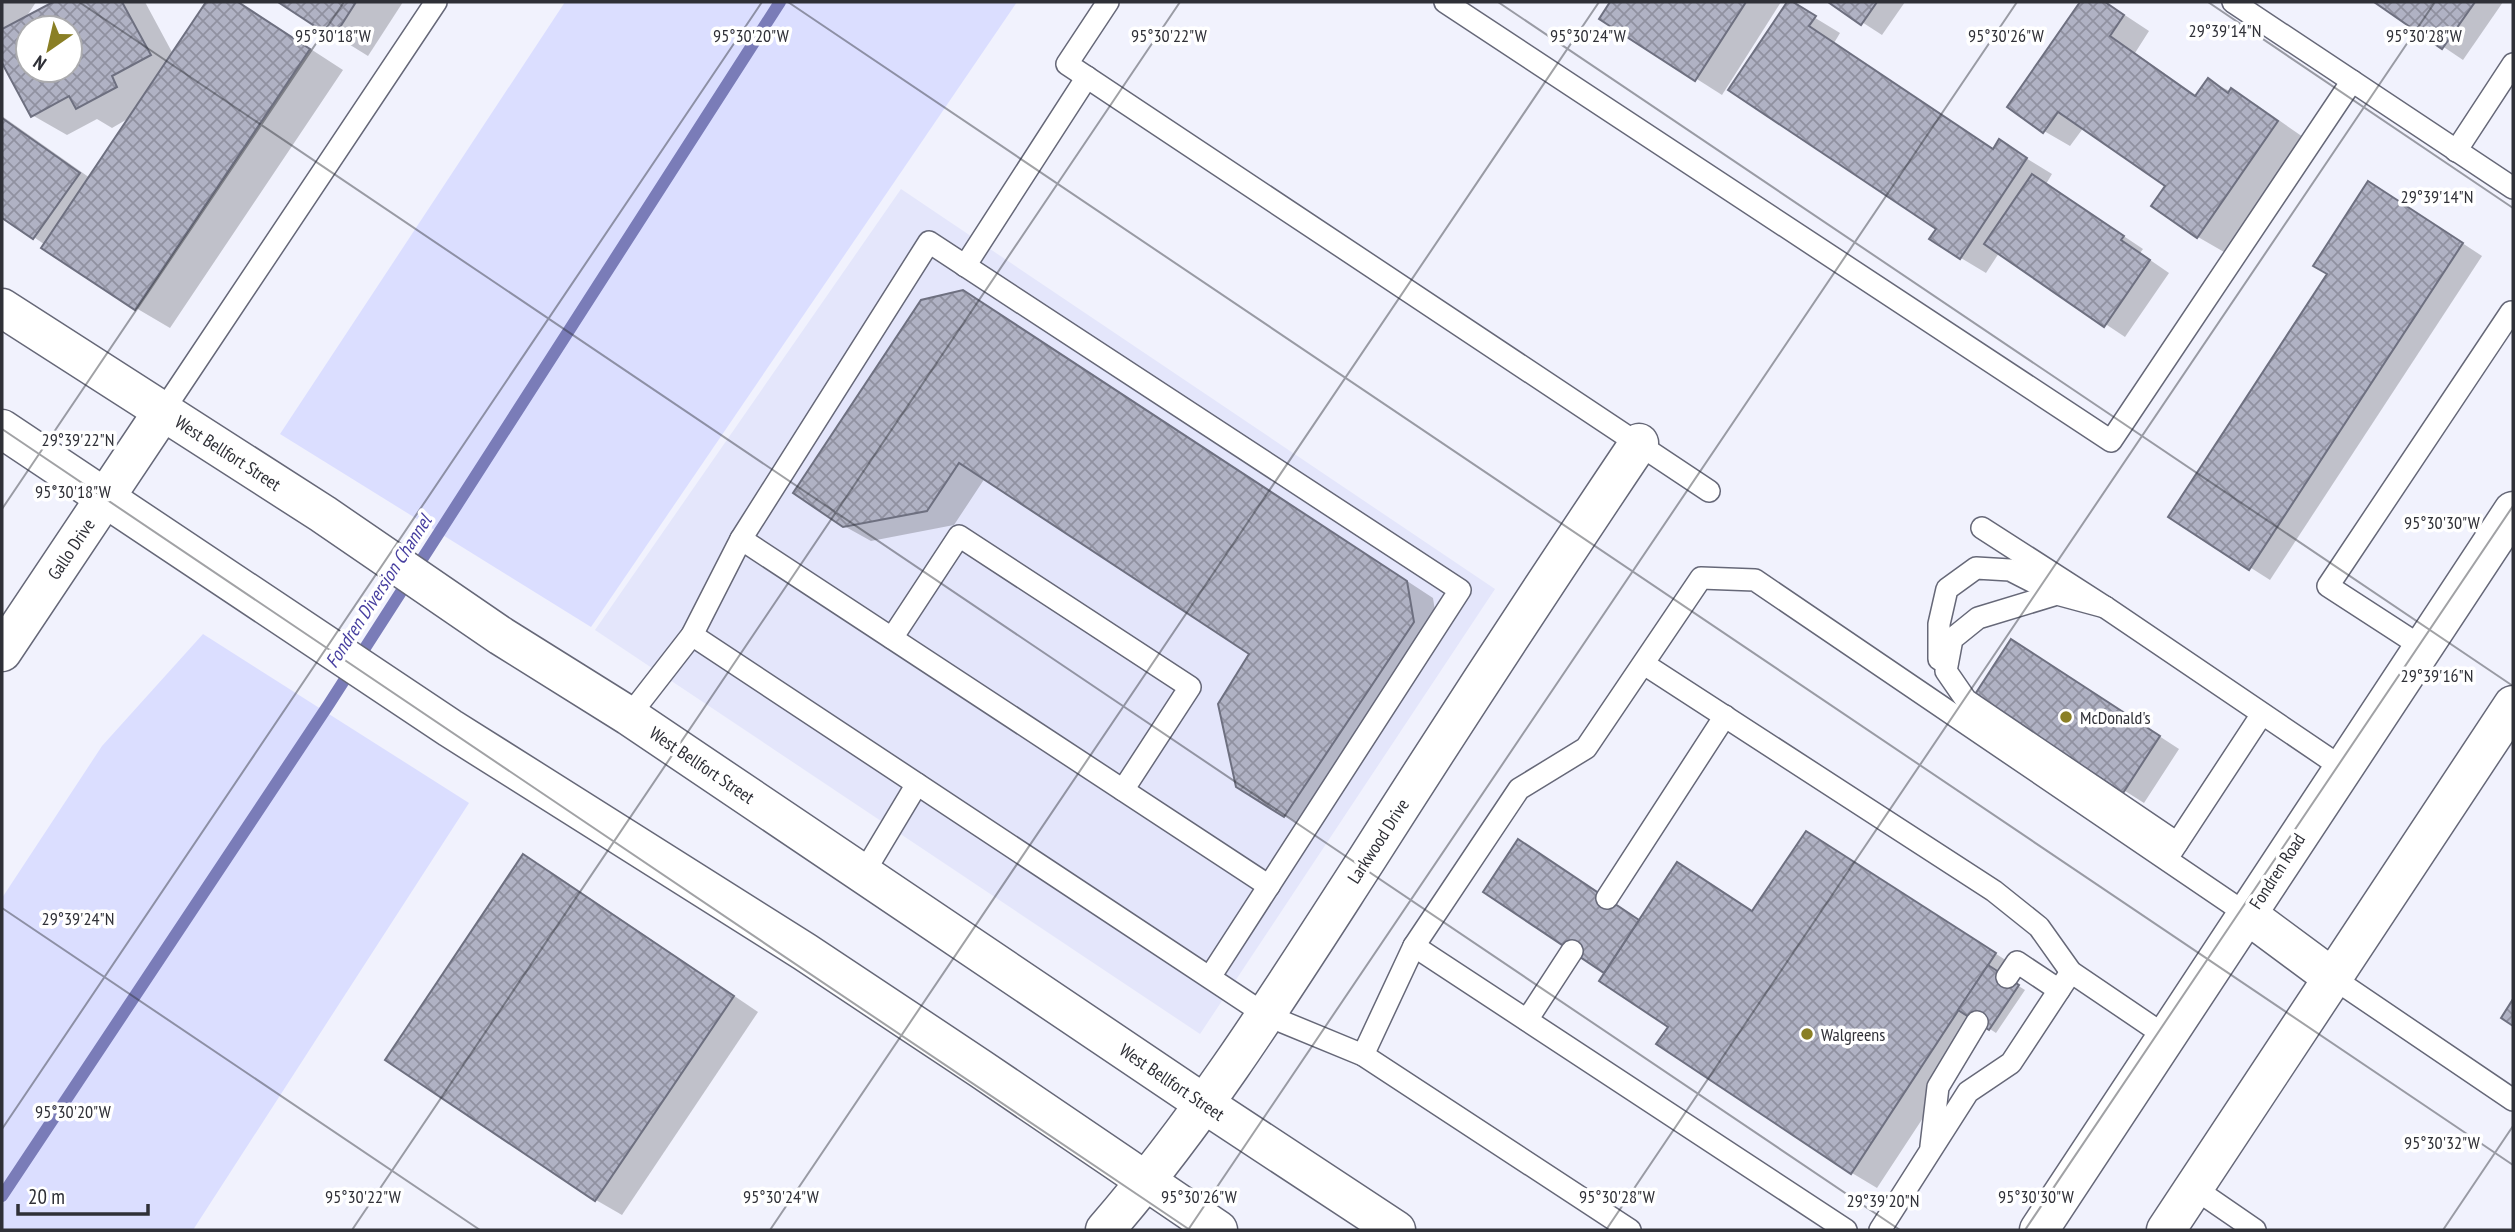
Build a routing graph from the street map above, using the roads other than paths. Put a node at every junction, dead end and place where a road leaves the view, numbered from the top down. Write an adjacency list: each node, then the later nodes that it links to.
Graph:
1 (436, 2): 13 (lane)
2 (1108, 2): 6 (lane)
3 (1445, 2): 7 (lane)
4 (2233, 2): 7 (lane)
5 (2513, 64): 8 (lane)
6 (1087, 77): 10 (lane); 15 (lane)
7 (2352, 81): 8 (lane)
8 (2456, 151): 9 (lane)
9 (2513, 188)
10 (965, 266): 20 (lane); 38 (lane)
11 (2, 308): 13 (main road, West Bellfort Street)
12 (2513, 314): 25 (lane)
13 (163, 411): 17 (main road, Gallo Drive); 31 (main road, West Bellfort Street)
14 (2, 429): 17 (main road)
15 (1639, 443): 16 (lane); 48 (main road, Larkwood Drive)
16 (1709, 491)
17 (107, 498): 26 (main road, Gallo Drive); 56 (main road)
18 (2513, 511): 25 (main road, Fondren Road)
19 (1982, 528): 22 (lane)
20 (741, 539): 23 (lane); 24 (lane)
21 (2057, 594): 22 (lane); 28 (lane); 28 (lane)
22 (2105, 607): 30 (lane)
23 (692, 635): 31 (lane); 34 (lane)
24 (892, 638): 35 (lane); 35 (lane)
25 (2422, 647): 33 (main road, Fondren Road)
26 (2, 652)
27 (1644, 664): 32 (lane); 36 (lane); 41 (lane)
28 (1946, 671): 36 (lane)
29 (2513, 705): 46 (main road)
30 (2262, 714): 33 (lane); 36 (lane)
31 (629, 716): 37 (main road, West Bellfort Street)
32 (1725, 716): 39 (lane); 43 (lane)
33 (2344, 769): 40 (main road, Fondren Road)
34 (918, 784): 37 (lane); 45 (lane)
35 (1123, 790): 38 (lane)
36 (2172, 851): 40 (lane)
37 (863, 874): 54 (main road, West Bellfort Street)
38 (1269, 886): 45 (lane)
39 (1607, 898)
40 (2248, 915): 46 (main road); 51 (main road, Fondren Road)
41 (1414, 946): 49 (lane); 52 (lane)
42 (1572, 951): 49 (lane)
43 (2071, 972): 47 (lane); 51 (lane)
44 (2007, 977): 47 (lane)
45 (1210, 978): 48 (lane)
46 (2333, 978): 53 (lane); 57 (main road)
47 (2059, 990): 55 (lane)
48 (1266, 1015): 52 (lane); 54 (main road, Larkwood Drive)
49 (1527, 1020): 62 (lane)
50 (1977, 1023): 55 (lane)
51 (2167, 1037): 64 (main road, Fondren Road)
52 (1363, 1055): 61 (lane)
53 (2513, 1100)
54 (1203, 1103): 56 (main road, Larkwood Drive); 60 (main road, West Bellfort Street)
55 (1930, 1152): 63 (lane)
56 (1148, 1182): 58 (main road, Larkwood Drive); 59 (main road)
57 (2194, 1188): 65 (main road); 66 (lane)
58 (1105, 1230)
59 (1218, 1230)
60 (1396, 1230)
61 (1630, 1230)
62 (1846, 1230)
63 (1880, 1230)
64 (2039, 1230)
65 (2166, 1230)
66 (2255, 1230)

